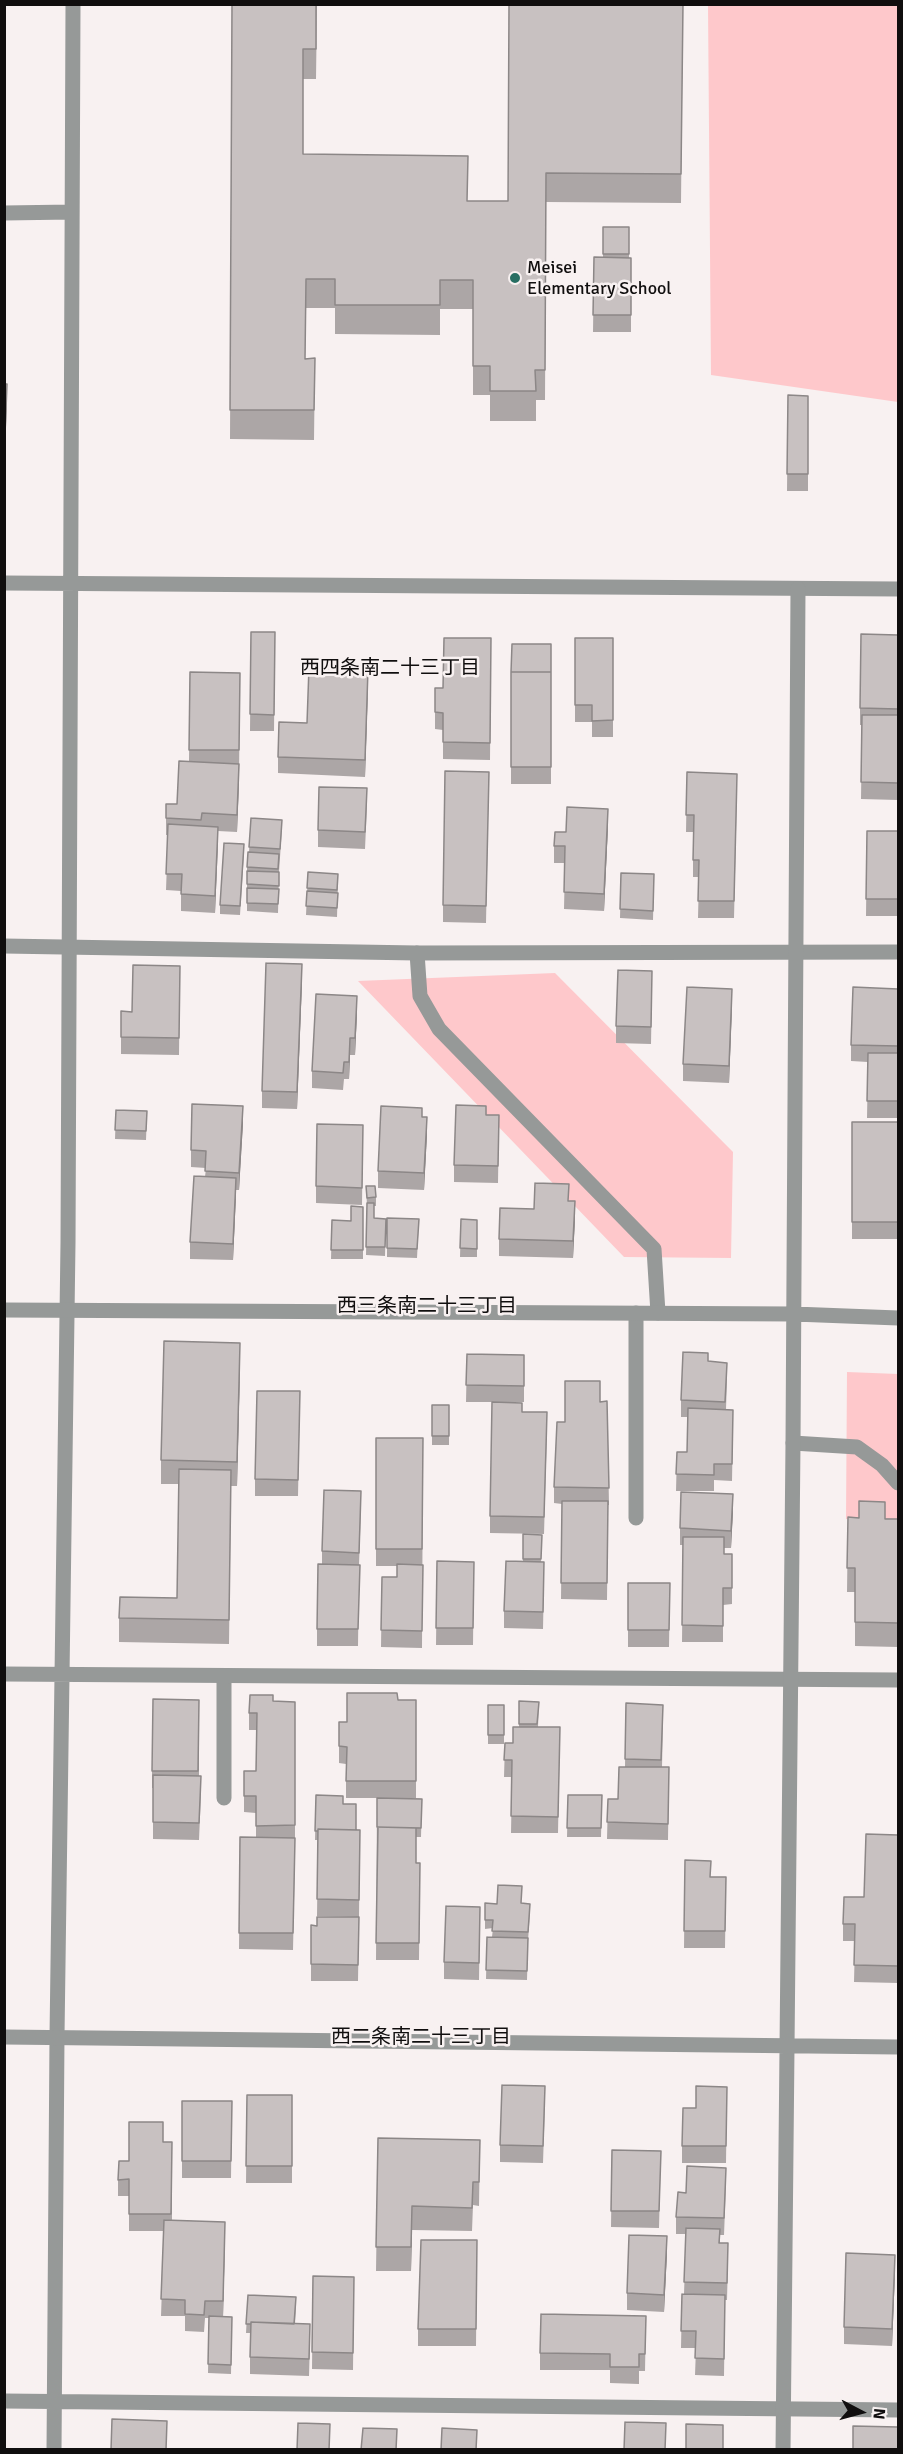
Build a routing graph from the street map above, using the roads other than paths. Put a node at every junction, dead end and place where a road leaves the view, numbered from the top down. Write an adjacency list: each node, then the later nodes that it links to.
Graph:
1 (73, 4): 2 (street)
2 (72, 212): 3 (street); 5 (street)
3 (4, 213)
4 (4, 583): 5 (street)
5 (73, 583): 6 (street); 9 (street)
6 (798, 589): 7 (street); 10 (street)
7 (898, 589)
8 (4, 946): 9 (street)
9 (69, 946): 12 (street); 14 (street)
10 (796, 951): 11 (street); 12 (street); 17 (street)
11 (898, 952)
12 (417, 953): 16 (street)
13 (4, 1310): 14 (street)
14 (67, 1311): 15 (street); 23 (street)
15 (636, 1313): 16 (street); 21 (street)
16 (658, 1313): 17 (street)
17 (794, 1314): 18 (street); 19 (street)
18 (898, 1318)
19 (793, 1443): 20 (street); 25 (street)
20 (898, 1483)
21 (636, 1518)
22 (4, 1674): 23 (street)
23 (62, 1675): 24 (street); 28 (street)
24 (224, 1676): 25 (street); 27 (street)
25 (789, 1680): 26 (street); 30 (street)
26 (898, 1680)
27 (224, 1798)
28 (57, 2036): 29 (street); 30 (street); 33 (street)
29 (4, 2037)
30 (788, 2047): 31 (street); 34 (street)
31 (898, 2047)
32 (4, 2401): 33 (street)
33 (55, 2401): 34 (street); 36 (street)
34 (783, 2409): 35 (street); 37 (street)
35 (898, 2410)
36 (54, 2450)
37 (783, 2450)

